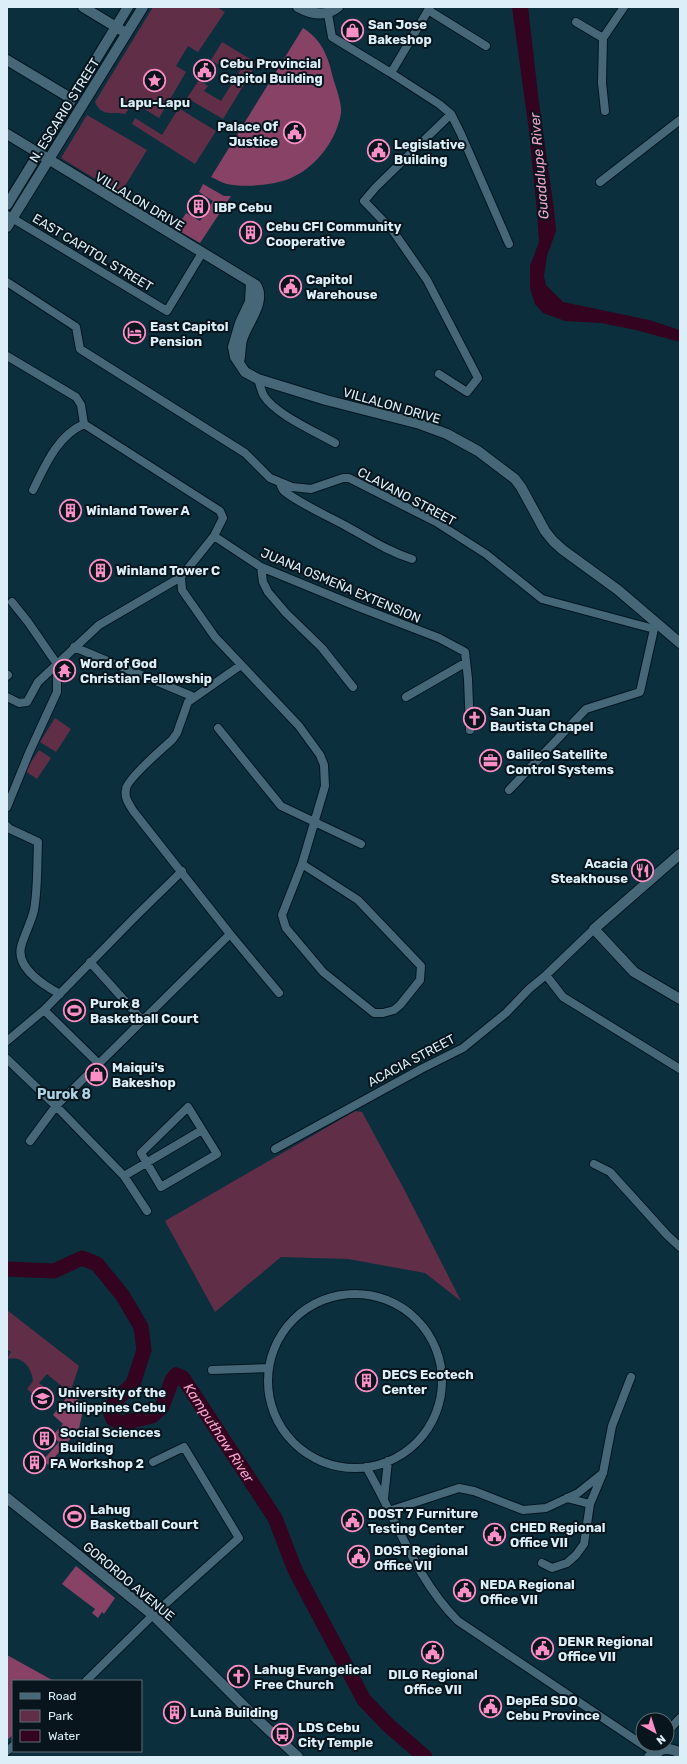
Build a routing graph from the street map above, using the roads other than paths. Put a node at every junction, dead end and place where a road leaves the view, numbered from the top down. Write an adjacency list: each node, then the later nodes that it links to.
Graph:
1 (82, 7): 10 (street)
2 (126, 7): 7 (street); 10 (street, N. ESCARIO STREET)
3 (298, 7): 8 (street)
4 (338, 7): 8 (street)
5 (624, 7): 12 (street)
6 (429, 9): 13 (street); 15 (street)
7 (141, 11): 11 (street, N. ESCARIO STREET)
8 (328, 14): 15 (street)
9 (576, 22): 12 (street)
10 (116, 27): 11 (street); 16 (street, N. ESCARIO STREET)
11 (127, 33): 22 (street, N. ESCARIO STREET)
12 (603, 38): 17 (street)
13 (486, 46)
14 (7, 60): 16 (street)
15 (391, 73): 18 (street)
16 (72, 99): 21 (street, N. ESCARIO STREET)
17 (605, 111)
18 (451, 114): 27 (street); 31 (street)
19 (680, 120): 23 (street)
20 (7, 134): 21 (street, VILLALON DRIVE)
21 (38, 154): 22 (street, VILLALON DRIVE); 24 (street, N. ESCARIO STREET)
22 (49, 160): 25 (street, N. ESCARIO STREET); 28 (street, VILLALON DRIVE)
23 (600, 182)
24 (7, 205)
25 (10, 216): 26 (street, N. ESCARIO STREET); 28 (street, EAST CAPITOL STREET)
26 (7, 227)
27 (509, 244)
28 (202, 253): 32 (street, VILLALON DRIVE)
29 (7, 282): 35 (street, CLAVANO STREET)
30 (7, 356): 33 (street)
31 (439, 374)
32 (258, 379): 34 (street); 42 (street, VILLALON DRIVE)
33 (84, 424): 36 (street); 37 (street)
34 (335, 443)
35 (280, 483): 38 (street); 42 (street, CLAVANO STREET)
36 (33, 490)
37 (214, 536): 39 (street, JUANA OSMEÑA EXTENSION); 40 (street)
38 (412, 559)
39 (261, 567): 45 (street, JUANA OSMEÑA EXTENSION); 48 (street)
40 (181, 577): 44 (street); 47 (street)
41 (12, 602): 46 (street)
42 (656, 626): 43 (street, VILLALON DRIVE); 54 (street)
43 (680, 643)
44 (74, 647): 46 (street); 50 (street)
45 (465, 663): 51 (street); 53 (street, JUANA OSMEÑA EXTENSION)
46 (56, 664): 49 (street); 55 (street)
47 (241, 665): 50 (street); 56 (street)
48 (353, 687)
49 (7, 697)
50 (194, 697): 61 (street)
51 (406, 697)
52 (218, 728): 56 (street)
53 (470, 730)
54 (509, 790)
55 (7, 807)
56 (316, 822): 58 (street); 60 (street)
57 (7, 826): 66 (street)
58 (361, 844)
59 (680, 854): 62 (street, ACACIA STREET)
60 (302, 864): 60 (street)
61 (182, 871): 63 (street); 64 (street)
62 (594, 929): 65 (street, ACACIA STREET); 68 (street)
63 (230, 934): 67 (street); 70 (street)
64 (90, 962): 66 (street); 70 (street)
65 (546, 975): 74 (street); 78 (street, ACACIA STREET)
66 (60, 994): 69 (street)
67 (279, 994)
68 (680, 999)
69 (44, 1010): 71 (street); 73 (street)
70 (142, 1020): 73 (street)
71 (7, 1041)
72 (7, 1059): 75 (street)
73 (98, 1063): 75 (street)
74 (680, 1069)
75 (56, 1106): 77 (street); 81 (street)
76 (202, 1130): 79 (street); 79 (street); 79 (street)
77 (30, 1141)
78 (275, 1149)
79 (147, 1162): 81 (street)
80 (594, 1164): 83 (street)
81 (124, 1176): 82 (street)
82 (147, 1211)
83 (680, 1247)
84 (269, 1368): 85 (street); 87 (street); 89 (street)
85 (212, 1370)
86 (631, 1377): 90 (street)
87 (388, 1461): 89 (street); 92 (street)
88 (153, 1462): 97 (street)
89 (366, 1467): 92 (street)
90 (603, 1473): 93 (street); 94 (street)
91 (7, 1498): 97 (street, GORORDO AVENUE)
92 (384, 1498): 95 (street)
93 (567, 1498): 94 (street); 95 (street)
94 (590, 1504): 96 (street)
95 (389, 1511): 99 (street)
96 (542, 1563)
97 (153, 1615): 98 (street); 100 (street, GORORDO AVENUE)
98 (87, 1680)
99 (635, 1739)
100 (298, 1757)

